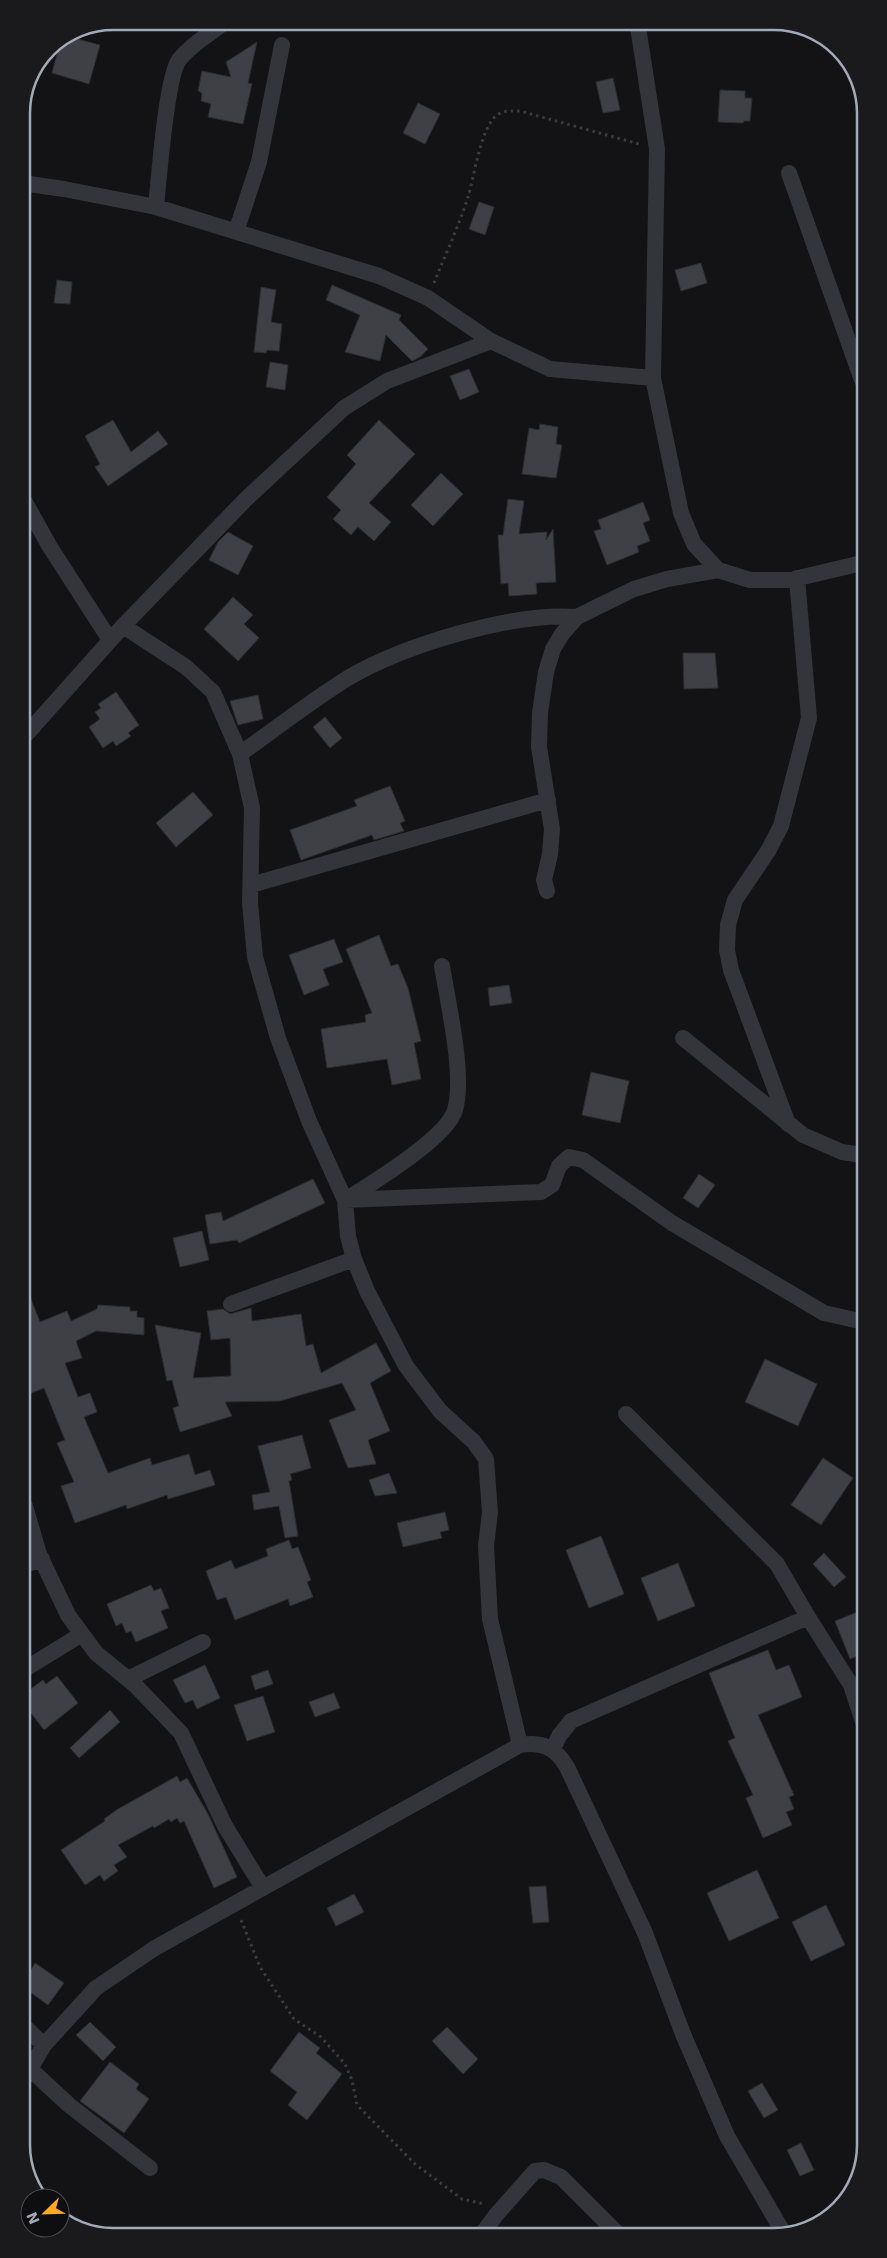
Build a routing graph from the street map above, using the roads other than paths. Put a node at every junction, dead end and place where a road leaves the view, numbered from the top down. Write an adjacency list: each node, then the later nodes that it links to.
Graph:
1 (214, 30): 6 (street)
2 (637, 30): 10 (street)
3 (282, 45): 7 (street)
4 (789, 173): 9 (street)
5 (30, 185): 6 (street)
6 (156, 207): 7 (street)
7 (236, 232): 8 (street)
8 (491, 341): 10 (street); 16 (street)
9 (857, 366)
10 (653, 378): 13 (street)
11 (30, 511): 17 (street)
12 (857, 563): 14 (street)
13 (718, 570): 14 (street); 15 (street)
14 (797, 578): 25 (street)
15 (576, 617): 19 (street); 20 (street)
16 (122, 626): 17 (street); 19 (street)
17 (110, 640): 18 (street)
18 (30, 730)
19 (240, 754): 21 (street)
20 (548, 800): 21 (street); 22 (street)
21 (251, 885): 27 (street)
22 (547, 891)
23 (442, 966): 27 (street)
24 (683, 1038): 25 (street)
25 (788, 1124): 26 (street)
26 (857, 1154)
27 (345, 1200): 28 (street); 30 (street)
28 (354, 1259): 29 (street); 41 (street)
29 (231, 1304)
30 (857, 1320)
31 (626, 1414): 35 (street)
32 (30, 1524): 33 (street)
33 (42, 1559): 34 (street); 36 (street)
34 (30, 1563)
35 (808, 1617): 40 (street); 42 (street)
36 (82, 1634): 38 (street); 39 (street)
37 (202, 1642): 39 (street)
38 (30, 1666)
39 (128, 1679): 43 (street)
40 (857, 1703)
41 (520, 1745): 42 (street); 43 (street)
42 (553, 1749): 49 (street)
43 (263, 1888): 45 (street)
44 (30, 2032): 45 (street)
45 (44, 2045): 46 (street)
46 (30, 2070)
47 (30, 2075): 48 (street)
48 (150, 2168)
49 (780, 2227)
50 (487, 2228): 51 (street)
51 (612, 2228)

